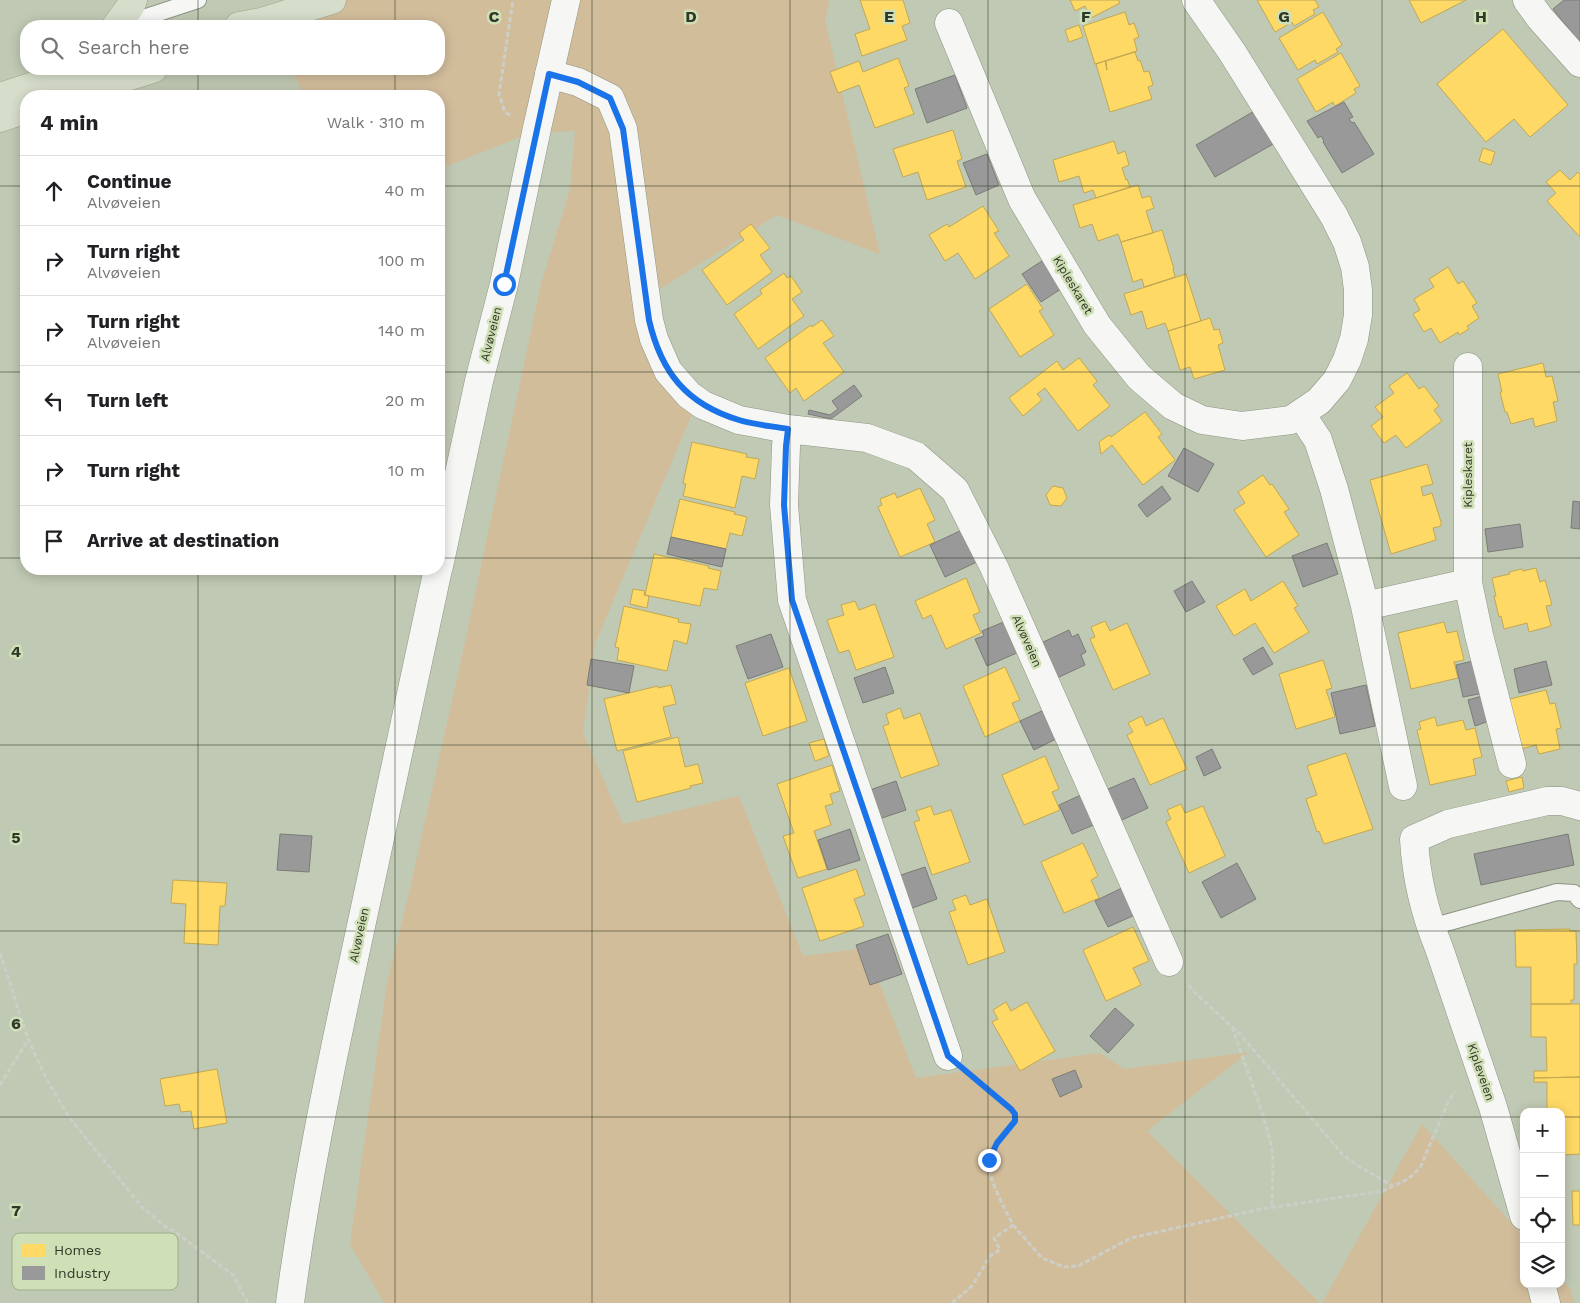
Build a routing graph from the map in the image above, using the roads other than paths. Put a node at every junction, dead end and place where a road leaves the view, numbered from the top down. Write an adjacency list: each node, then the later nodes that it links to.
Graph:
1 (133, 0): 7 (highway)
2 (198, 0): 8 (lane)
3 (566, 0): 13 (street, Alvøveien)
4 (1196, 0): 24 (street, Kipleskaret)
5 (1527, 0): 11 (street)
6 (321, 3): 9 (highway)
7 (121, 20)
8 (136, 20)
9 (267, 20)
10 (949, 23): 24 (street, Kipleskaret)
11 (1580, 63)
12 (20, 73): 16 (highway)
13 (549, 74): 25 (street, Alvøveien); 26 (street, Alvøveien)
14 (68, 75): 18 (highway)
15 (134, 75): 19 (highway)
16 (0, 79)
17 (20, 90): 20 (highway)
18 (22, 90)
19 (85, 90)
20 (0, 97)
21 (20, 111): 22 (highway)
22 (0, 118)
23 (1468, 367): 28 (street, Kipleskaret)
24 (1300, 414): 29 (street)
25 (788, 429): 35 (street, Alvøveien); 36 (street)
26 (445, 535)
27 (436, 575): 39 (street, Alvøveien)
28 (1468, 583): 29 (street); 30 (street, Kipleskaret)
29 (1365, 606): 31 (street)
30 (1512, 764)
31 (1403, 786)
32 (1580, 806): 34 (street, Kipleveien)
33 (1580, 900): 34 (lane)
34 (1432, 930): 37 (street, Kipleveien)
35 (1168, 962)
36 (948, 1056)
37 (1520, 1202)
38 (1542, 1288): 40 (street)
39 (290, 1303)
40 (1546, 1303)

